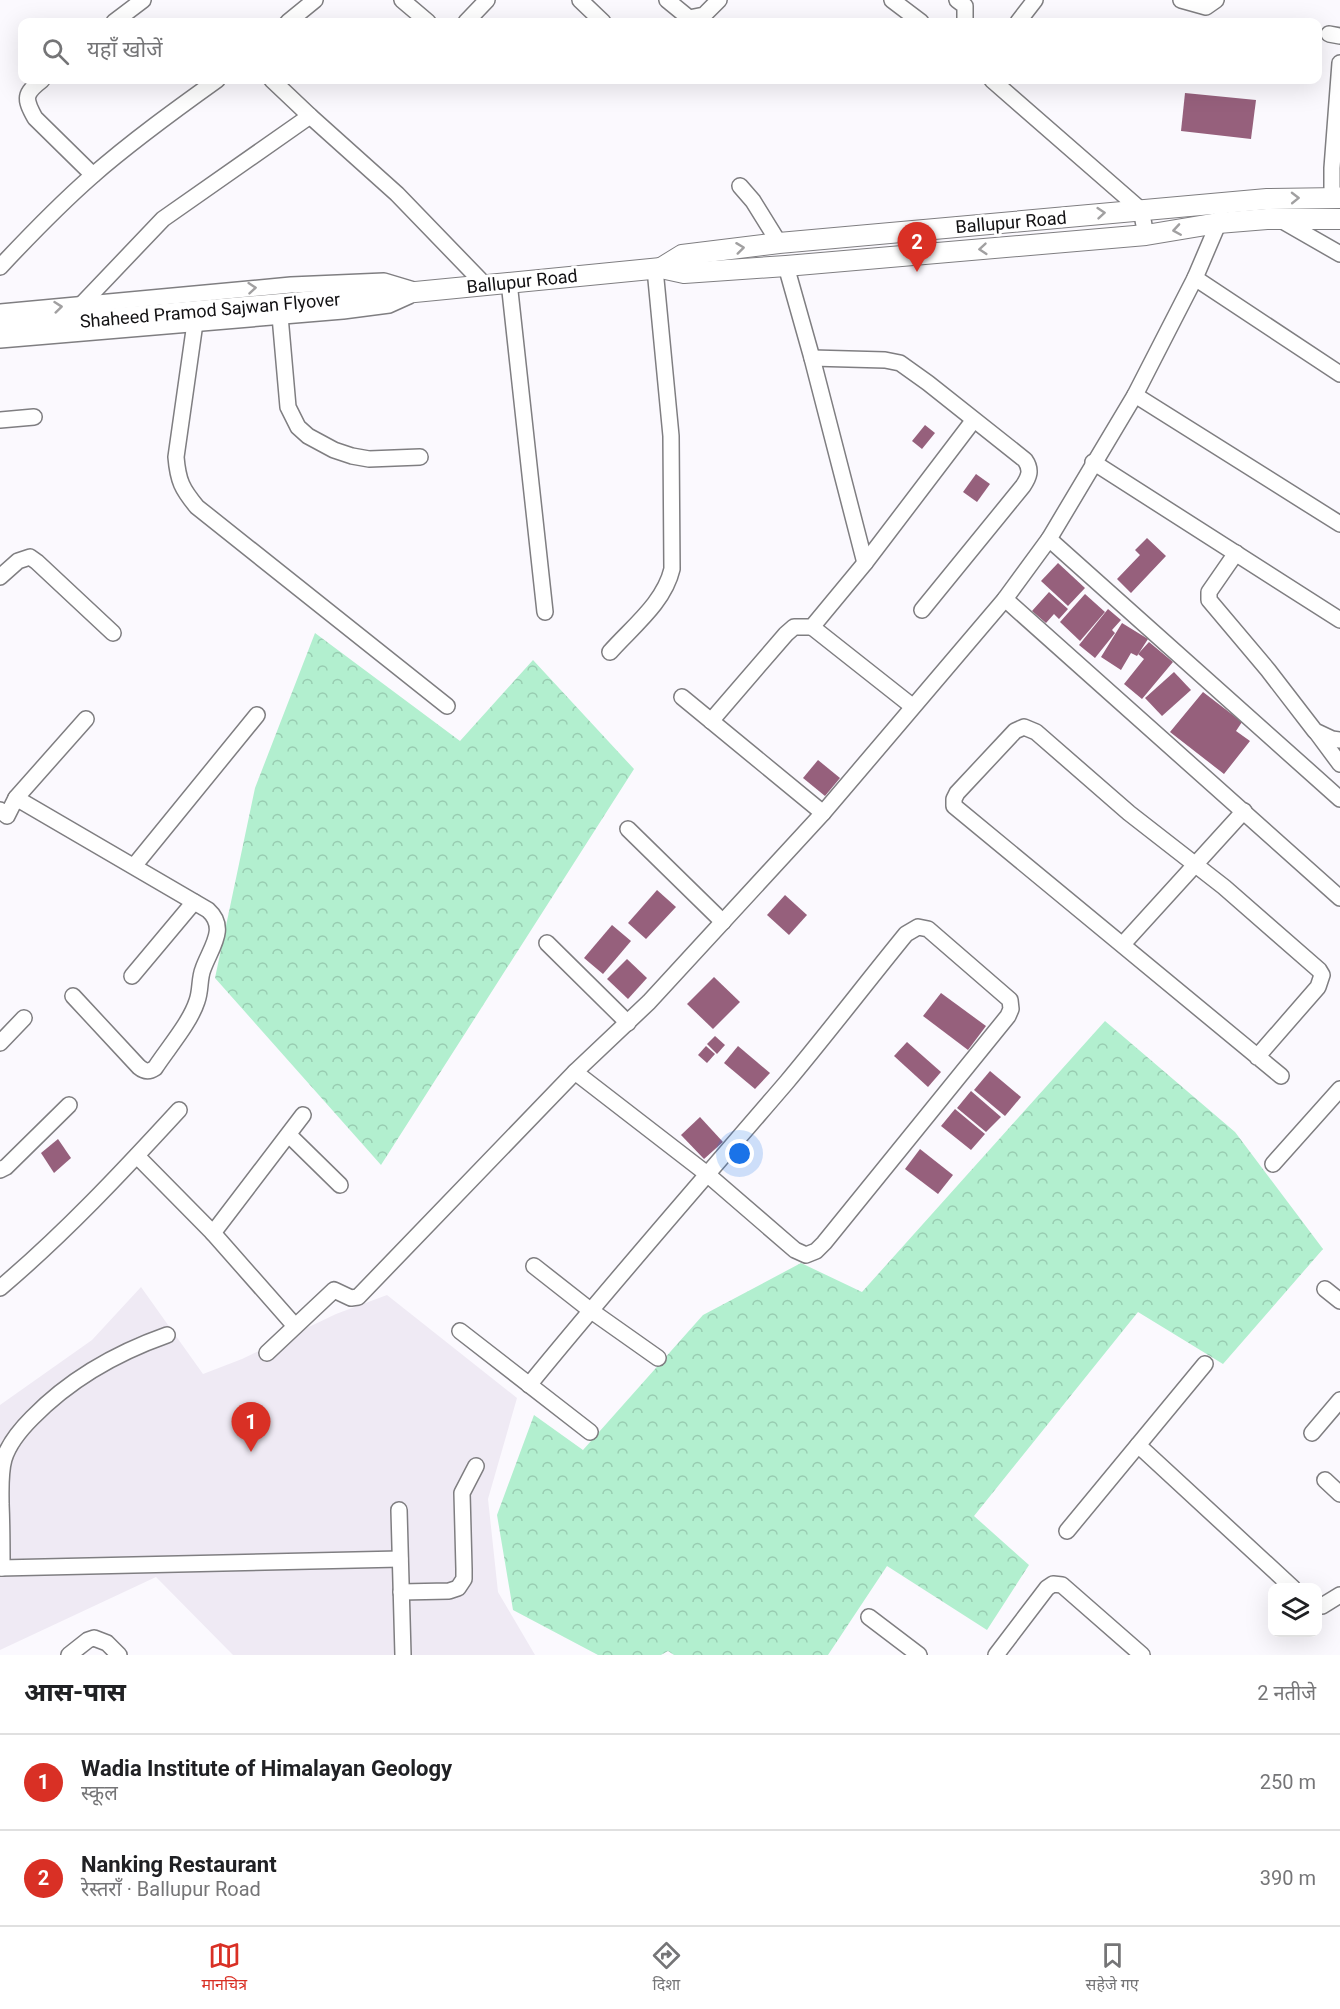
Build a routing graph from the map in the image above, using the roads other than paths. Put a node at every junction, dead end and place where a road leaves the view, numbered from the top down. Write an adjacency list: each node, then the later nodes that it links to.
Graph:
1 (143, 0): 13 (street)
2 (315, 0): 14 (street)
3 (402, 0): 15 (street)
4 (487, 0): 16 (street)
5 (580, 0): 17 (street)
6 (667, 0): 7 (street)
7 (719, 0)
8 (892, 0): 18 (street)
9 (957, 0): 19 (street)
10 (1035, 0): 20 (street)
11 (1181, 0): 12 (street)
12 (1216, 0)
13 (119, 18)
14 (293, 18)
15 (423, 18)
16 (470, 18)
17 (599, 18)
18 (916, 18)
19 (966, 18)
20 (1021, 18)
21 (1340, 63): 29 (street)
22 (37, 84): 27 (street)
23 (212, 84): 27 (street)
24 (276, 84): 26 (street)
25 (997, 84): 31 (street)
26 (310, 116): 44 (street); 46 (street)
27 (93, 175): 40 (street)
28 (740, 186): 36 (street)
29 (1337, 197): 30 (main road, Ballupur Road, one-way to 29)
30 (1227, 203): 31 (main road, Ballupur Road); 34 (street)
31 (1141, 210): 35 (street); 36 (main road, Ballupur Road, one-way to 31)
32 (1279, 219): 33 (main road, Ballupur Road); 34 (main road, Ballupur Road); 37 (street)
33 (1340, 219)
34 (1218, 223): 35 (main road, Ballupur Road, one-way to 35); 42 (street)
35 (1146, 235): 39 (main road, Ballupur Road, one-way to 39)
36 (779, 243): 38 (main road, Ballupur Road, one-way to 36)
37 (1340, 254)
38 (683, 264): 39 (main road, Ballupur Road); 41 (main road, Ballupur Road)
39 (786, 266): 52 (street)
40 (0, 267)
41 (658, 268): 43 (main road, Ballupur Road); 71 (street)
42 (1195, 278): 53 (street); 54 (street)
43 (509, 282): 44 (main road, Ballupur Road); 67 (street)
44 (485, 285): 45 (main road, Ballupur Road)
45 (420, 292): 46 (street, one-way to 45); 48 (street); 50 (main road, Shaheed Pramod Sajwan Flyover)
46 (82, 304): 47 (street, one-way to 46)
47 (0, 312)
48 (280, 316): 49 (street); 58 (street)
49 (195, 323): 51 (street); 73 (street)
50 (0, 328)
51 (0, 340)
52 (812, 358): 57 (street); 63 (street)
53 (1340, 374)
54 (1135, 395): 59 (street); 60 (street)
55 (34, 417): 56 (street)
56 (0, 420)
57 (974, 421): 63 (street); 66 (street)
58 (420, 457)
59 (1093, 462): 61 (street); 62 (street)
60 (1340, 524)
61 (1049, 539): 65 (street); 82 (street)
62 (1236, 553): 68 (street); 78 (street)
63 (865, 563): 69 (street)
64 (0, 577): 70 (street)
65 (1005, 599): 74 (street); 83 (street)
66 (922, 610)
67 (545, 612)
68 (1340, 620)
69 (812, 627): 74 (street); 77 (street)
70 (113, 633)
71 (610, 652)
72 (682, 697): 77 (street)
73 (447, 706)
74 (912, 706): 84 (street)
75 (257, 715): 88 (street)
76 (86, 719): 81 (street)
77 (711, 721): 84 (street)
78 (1315, 731): 79 (street); 80 (street)
79 (1340, 740)
80 (1340, 764)
81 (16, 798): 85 (street); 88 (street)
82 (1340, 799)
83 (1244, 811): 87 (street); 89 (street)
84 (823, 813): 91 (street)
85 (2, 818)
86 (628, 829): 91 (street)
87 (1197, 864): 93 (street); 93 (street); 99 (street)
88 (134, 866): 90 (street)
89 (1340, 898)
90 (194, 902): 94 (street); 95 (street)
91 (723, 922): 97 (street)
92 (547, 943): 97 (street)
93 (1123, 944): 99 (street)
94 (132, 976)
95 (73, 996)
96 (24, 1018): 98 (street)
97 (628, 1023): 100 (street)
98 (0, 1043)
99 (1257, 1057): 101 (street)
100 (575, 1072): 110 (street); 118 (street)
101 (1281, 1076)
102 (1337, 1099): 108 (street)
103 (69, 1105): 109 (street)
104 (179, 1110): 107 (street)
105 (303, 1115): 106 (street)
106 (289, 1135): 111 (street); 112 (street)
107 (137, 1155): 112 (street); 114 (street)
108 (1273, 1164)
109 (0, 1170)
110 (707, 1174): 110 (street); 117 (street)
111 (340, 1185)
112 (213, 1233): 118 (street)
113 (534, 1266): 117 (street)
114 (0, 1288)
115 (1325, 1289): 116 (street)
116 (1340, 1301)
117 (590, 1310): 122 (street); 124 (street)
118 (295, 1326): 121 (street)
119 (459, 1331): 124 (street)
120 (167, 1335): 135 (street)
121 (267, 1353)
122 (658, 1358)
123 (1205, 1364): 128 (street)
124 (529, 1385): 126 (street)
125 (1340, 1400): 127 (street)
126 (590, 1432)
127 (1312, 1433)
128 (1138, 1445): 133 (street); 136 (street)
129 (476, 1466): 137 (street)
130 (1325, 1480): 131 (street)
131 (1340, 1494)
132 (399, 1510): 134 (street)
133 (1067, 1531)
134 (400, 1559): 135 (street); 137 (street)
135 (1, 1568)
136 (1289, 1583)
137 (401, 1592): 143 (street)
138 (1340, 1594): 139 (street)
139 (1322, 1606)
140 (869, 1617): 144 (street)
141 (69, 1655): 142 (street)
142 (118, 1655)
143 (404, 1655)
144 (919, 1655)
145 (996, 1655): 146 (street)
146 (1142, 1655)

